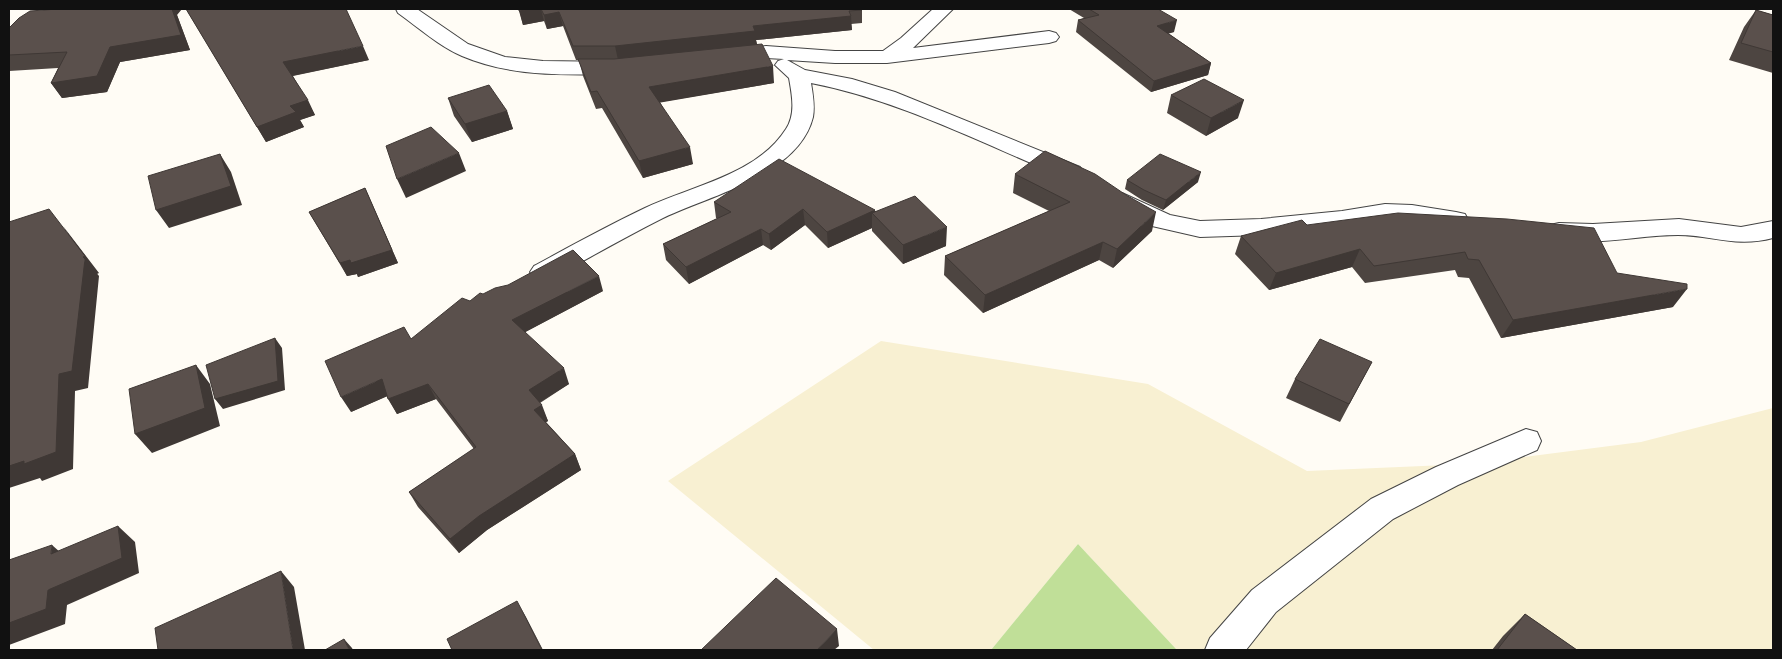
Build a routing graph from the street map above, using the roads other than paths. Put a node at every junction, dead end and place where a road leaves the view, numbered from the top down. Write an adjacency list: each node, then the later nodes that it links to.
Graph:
1 (405, 9): 7 (street)
2 (944, 9): 5 (street)
3 (1049, 37): 5 (street)
4 (766, 52): 5 (street); 6 (street); 8 (street)
5 (887, 57)
6 (708, 59)
7 (635, 66)
8 (799, 75): 9 (street); 12 (street)
9 (1475, 223)
10 (1773, 229): 11 (street)
11 (1538, 230)
12 (521, 284)
13 (1526, 441): 14 (street)
14 (1223, 650)

